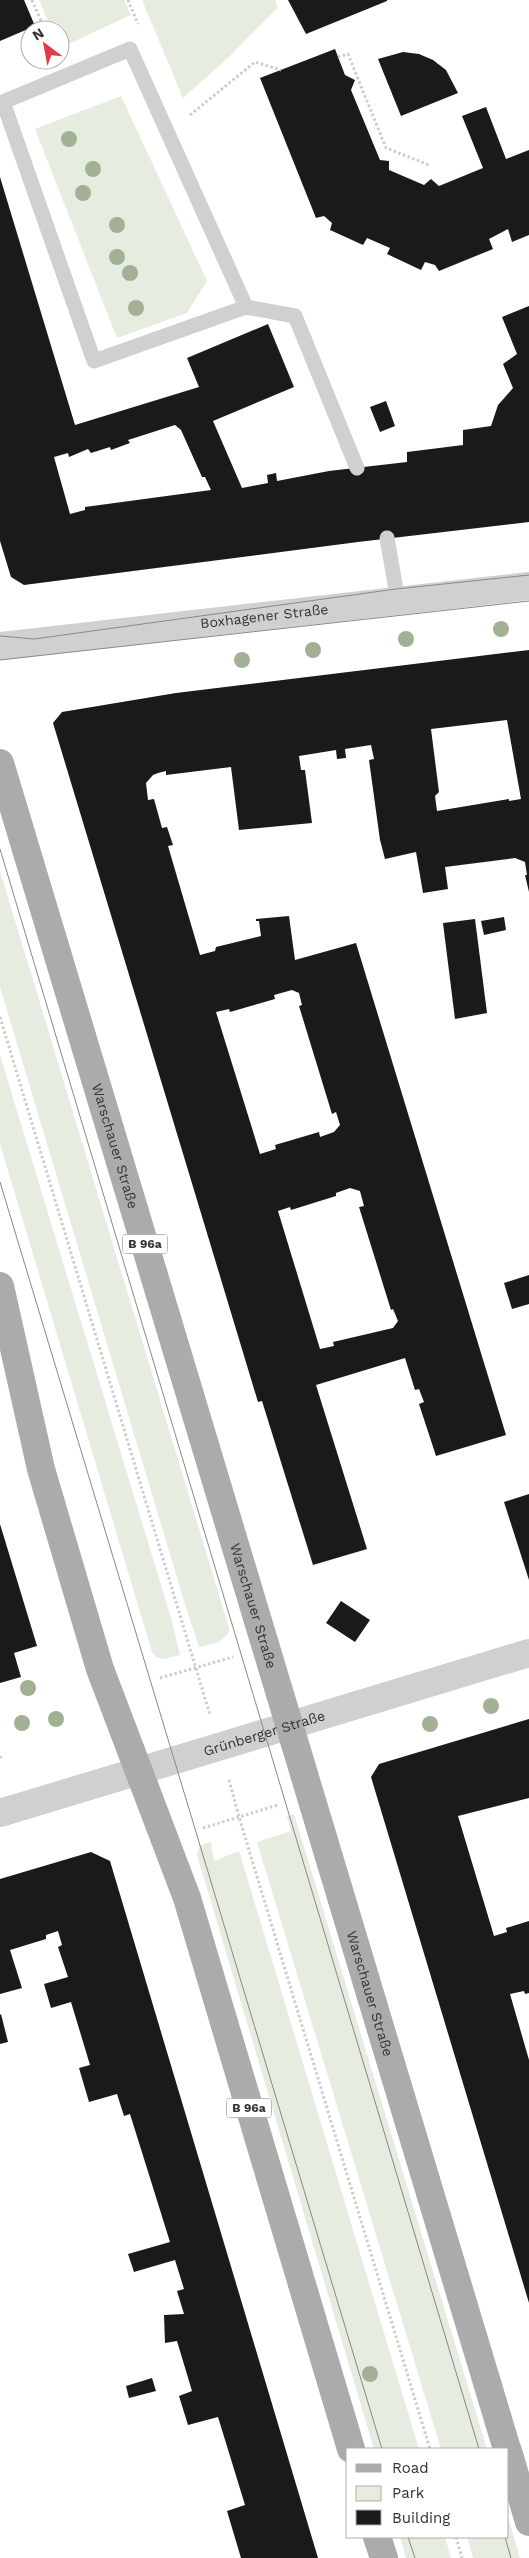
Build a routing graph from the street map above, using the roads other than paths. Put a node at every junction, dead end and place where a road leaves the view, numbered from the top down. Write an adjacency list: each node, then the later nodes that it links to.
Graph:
1 (246, 307): 1 (lane); 2 (lane)
2 (357, 468)
3 (387, 538): 5 (lane)
4 (529, 586): 5 (street, Boxhagener Straße)
5 (398, 601): 6 (street, Boxhagener Straße)
6 (0, 646)
7 (0, 763): 10 (main road, Warschauer Straße / B 96a)
8 (0, 1286): 11 (main road, B 96a)
9 (529, 1653): 10 (street, Grünberger Straße)
10 (289, 1725): 11 (street, Grünberger Straße); 14 (main road, Warschauer Straße / B 96a)
11 (137, 1770): 12 (street, Grünberger Straße); 13 (main road, B 96a)
12 (0, 1813)
13 (351, 2448)
14 (506, 2448)
15 (509, 2457): 16 (main road, Warschauer Straße / B 96a)
16 (529, 2522)
17 (377, 2538): 18 (main road)
18 (384, 2558)

